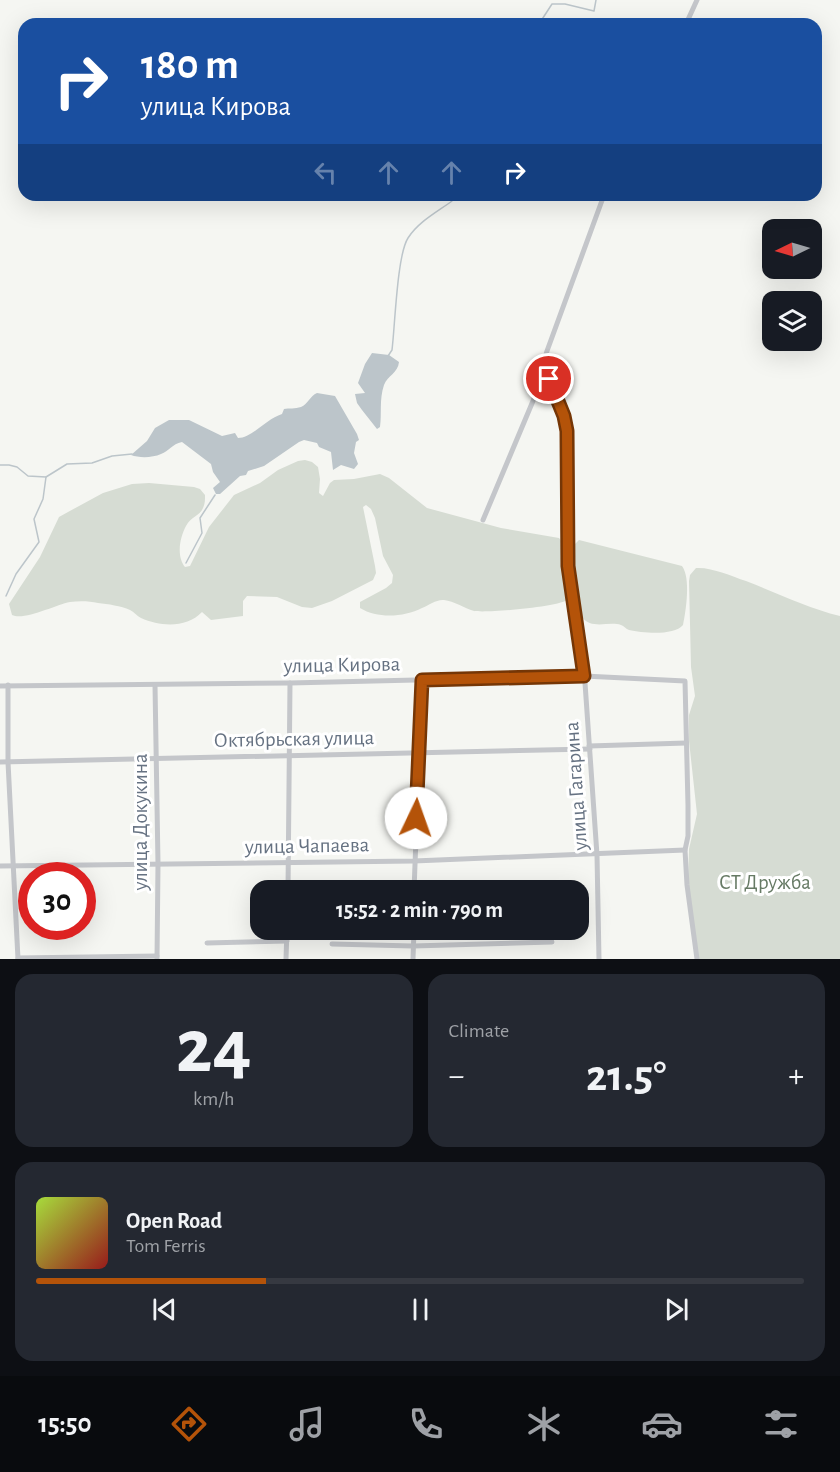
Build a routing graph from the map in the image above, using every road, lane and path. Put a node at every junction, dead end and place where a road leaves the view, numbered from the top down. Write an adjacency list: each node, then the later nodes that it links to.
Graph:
1 (698, 0): 2 (street)
2 (689, 18)
3 (602, 201): 4 (street)
4 (546, 370): 5 (street); 6 (street, улица Гагарина)
5 (483, 519)
6 (584, 676): 7 (street, улица Кирова); 12 (street, улица Кирова); 13 (street, улица Гагарина)
7 (422, 680): 8 (street, улица Кирова); 14 (street)
8 (290, 683): 9 (street, улица Кирова); 15 (street)
9 (155, 685): 11 (street, улица Кирова); 16 (street, улица Докукина)
10 (0, 686): 11 (street, улица Кирова)
11 (8, 686): 18 (street)
12 (686, 743): 13 (street, Октябрьская улица); 19 (street)
13 (590, 747): 14 (street, Октябрьская улица); 20 (street, улица Гагарина)
14 (419, 752): 15 (street, Октябрьская улица); 21 (street)
15 (289, 756): 16 (street, Октябрьская улица); 22 (street)
16 (156, 759): 18 (street, Октябрьская улица); 23 (street, улица Докукина)
17 (0, 762): 18 (street, Октябрьская улица)
18 (8, 762): 25 (street)
19 (685, 850): 20 (street, улица Чапаева); 39 (street)
20 (597, 855): 21 (street, улица Чапаева); 38 (street, улица Гагарина)
21 (414, 861): 22 (street, улица Чапаева); 27 (street)
22 (289, 863): 23 (street, улица Чапаева); 26 (street)
23 (158, 864): 25 (street, улица Чапаева); 34 (street, улица Докукина)
24 (0, 866): 25 (street, улица Чапаева)
25 (13, 866): 35 (street)
26 (288, 880)
27 (414, 880)
28 (413, 940): 33 (street)
29 (287, 941): 31 (street); 36 (street)
30 (552, 942): 33 (street)
31 (207, 943)
32 (332, 944): 33 (street)
33 (413, 946): 37 (street)
34 (157, 958): 35 (street)
35 (18, 959)
36 (286, 959)
37 (413, 959)
38 (599, 959)
39 (697, 959)

